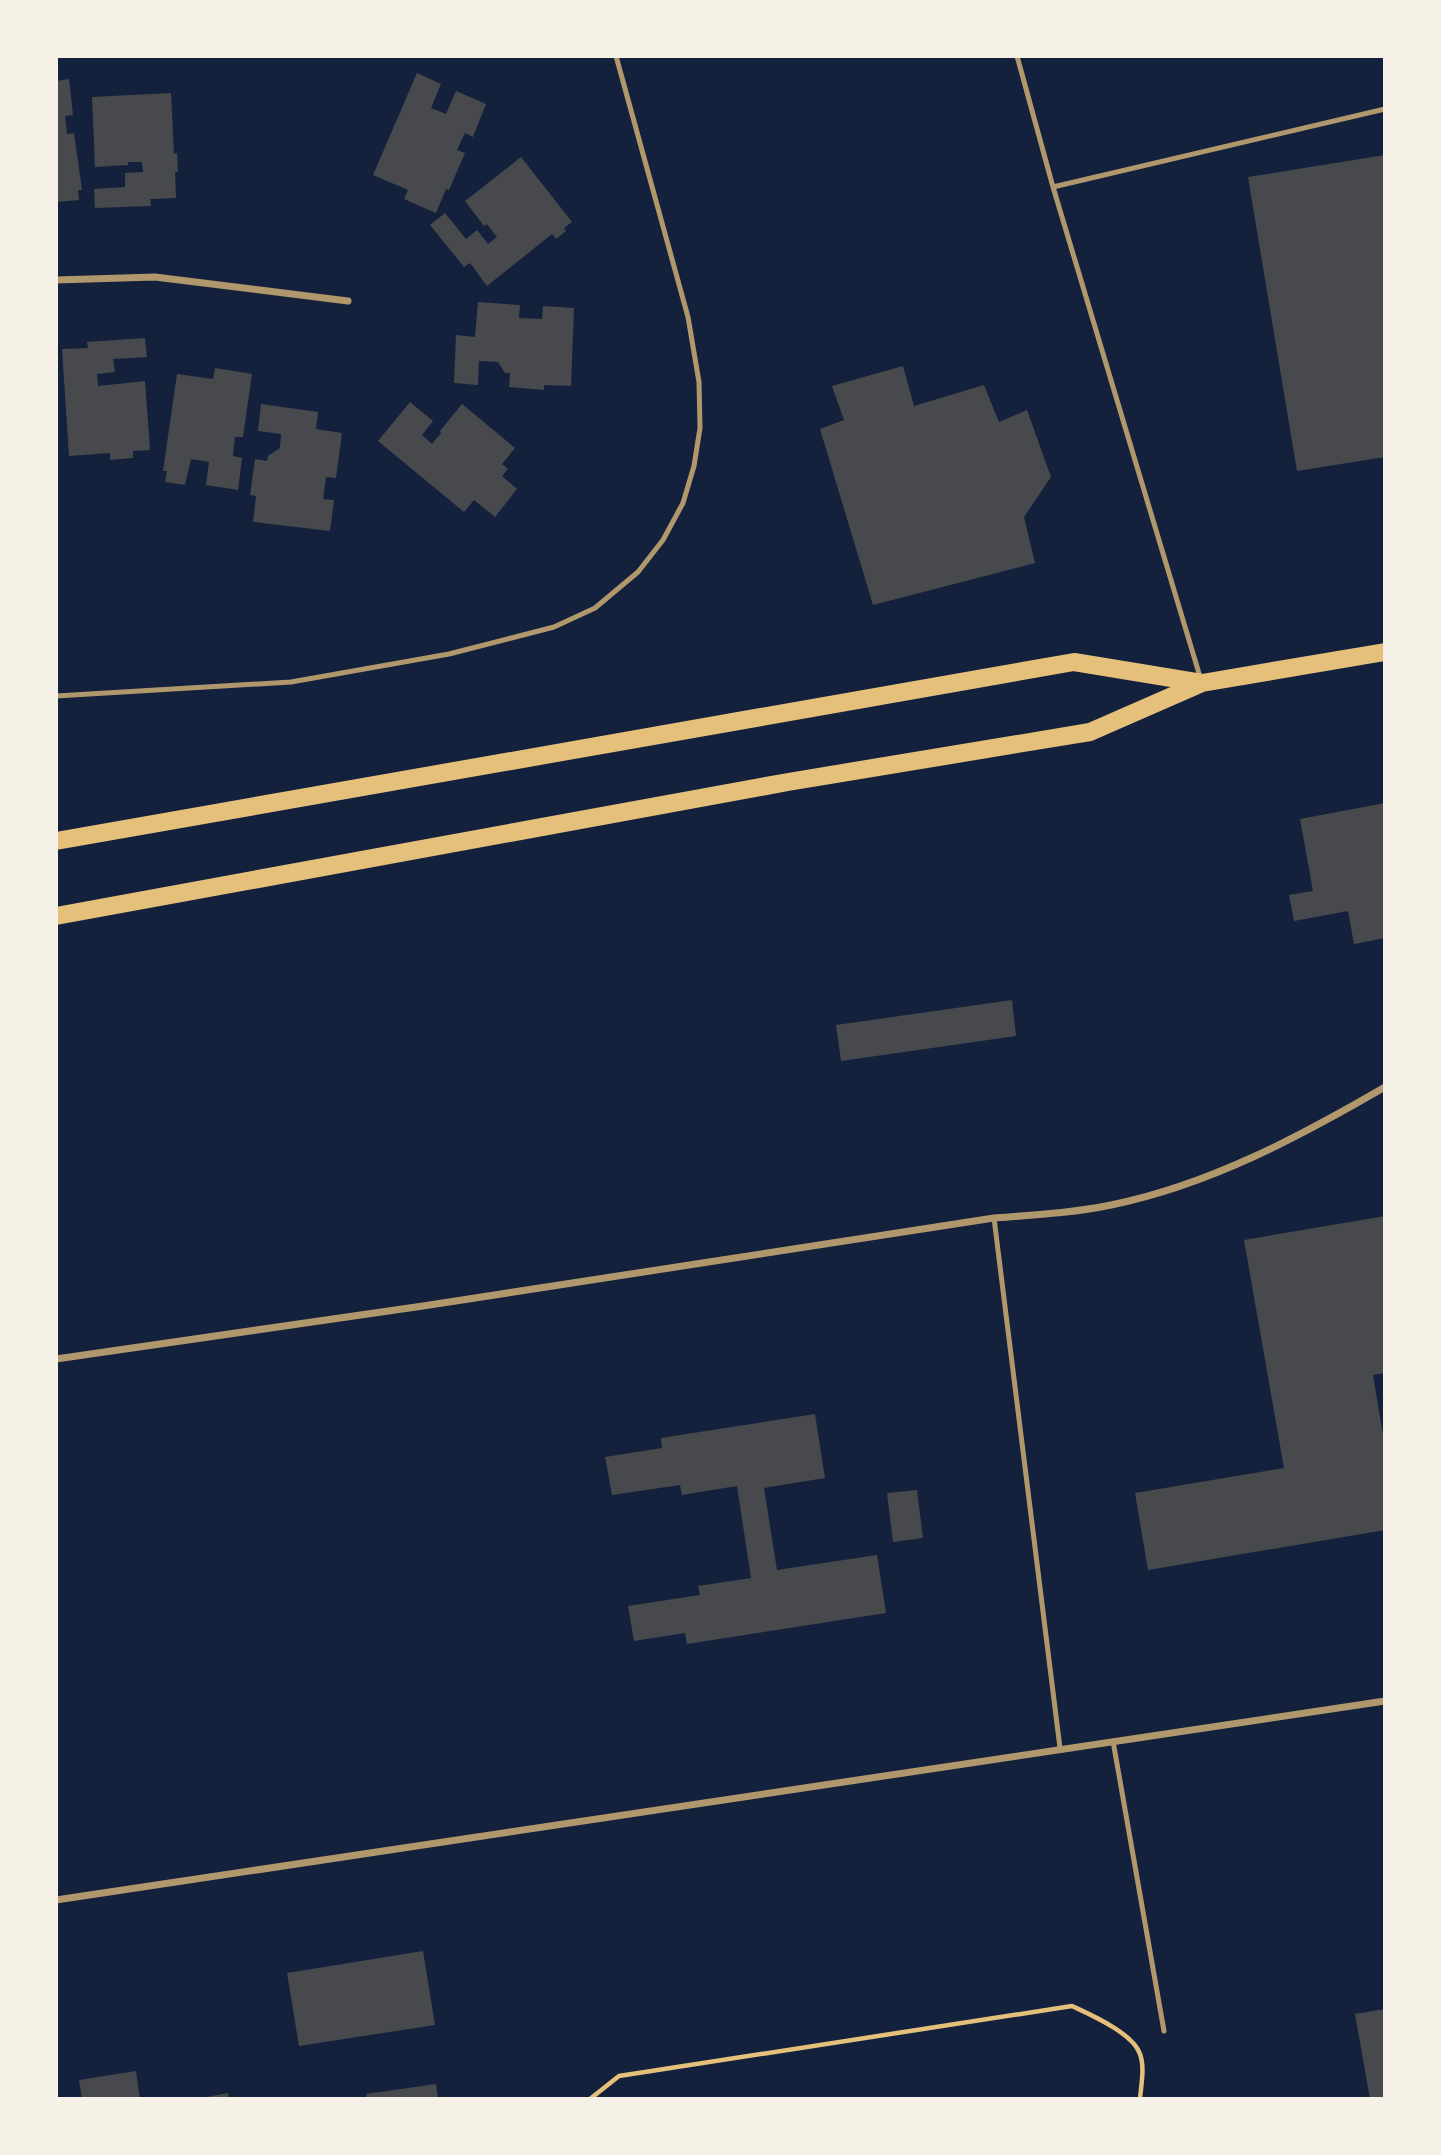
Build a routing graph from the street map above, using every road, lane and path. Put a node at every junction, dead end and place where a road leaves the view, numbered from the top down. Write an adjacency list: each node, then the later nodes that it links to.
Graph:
1 (616, 56): 9 (lane)
2 (1017, 56): 4 (lane)
3 (1385, 109): 4 (lane)
4 (1053, 187): 8 (lane)
5 (56, 280): 6 (street)
6 (348, 301)
7 (1385, 652): 8 (main road)
8 (1202, 682): 10 (main road); 11 (main road)
9 (56, 696)
10 (56, 841)
11 (56, 916)
12 (1385, 1087): 13 (street)
13 (994, 1218): 14 (street); 17 (lane)
14 (56, 1359)
15 (1385, 1701): 16 (street)
16 (1112, 1741): 17 (street); 19 (lane)
17 (1060, 1748): 18 (street)
18 (56, 1900)
19 (1164, 2031)
20 (590, 2099): 21 (path)
21 (1140, 2099)

